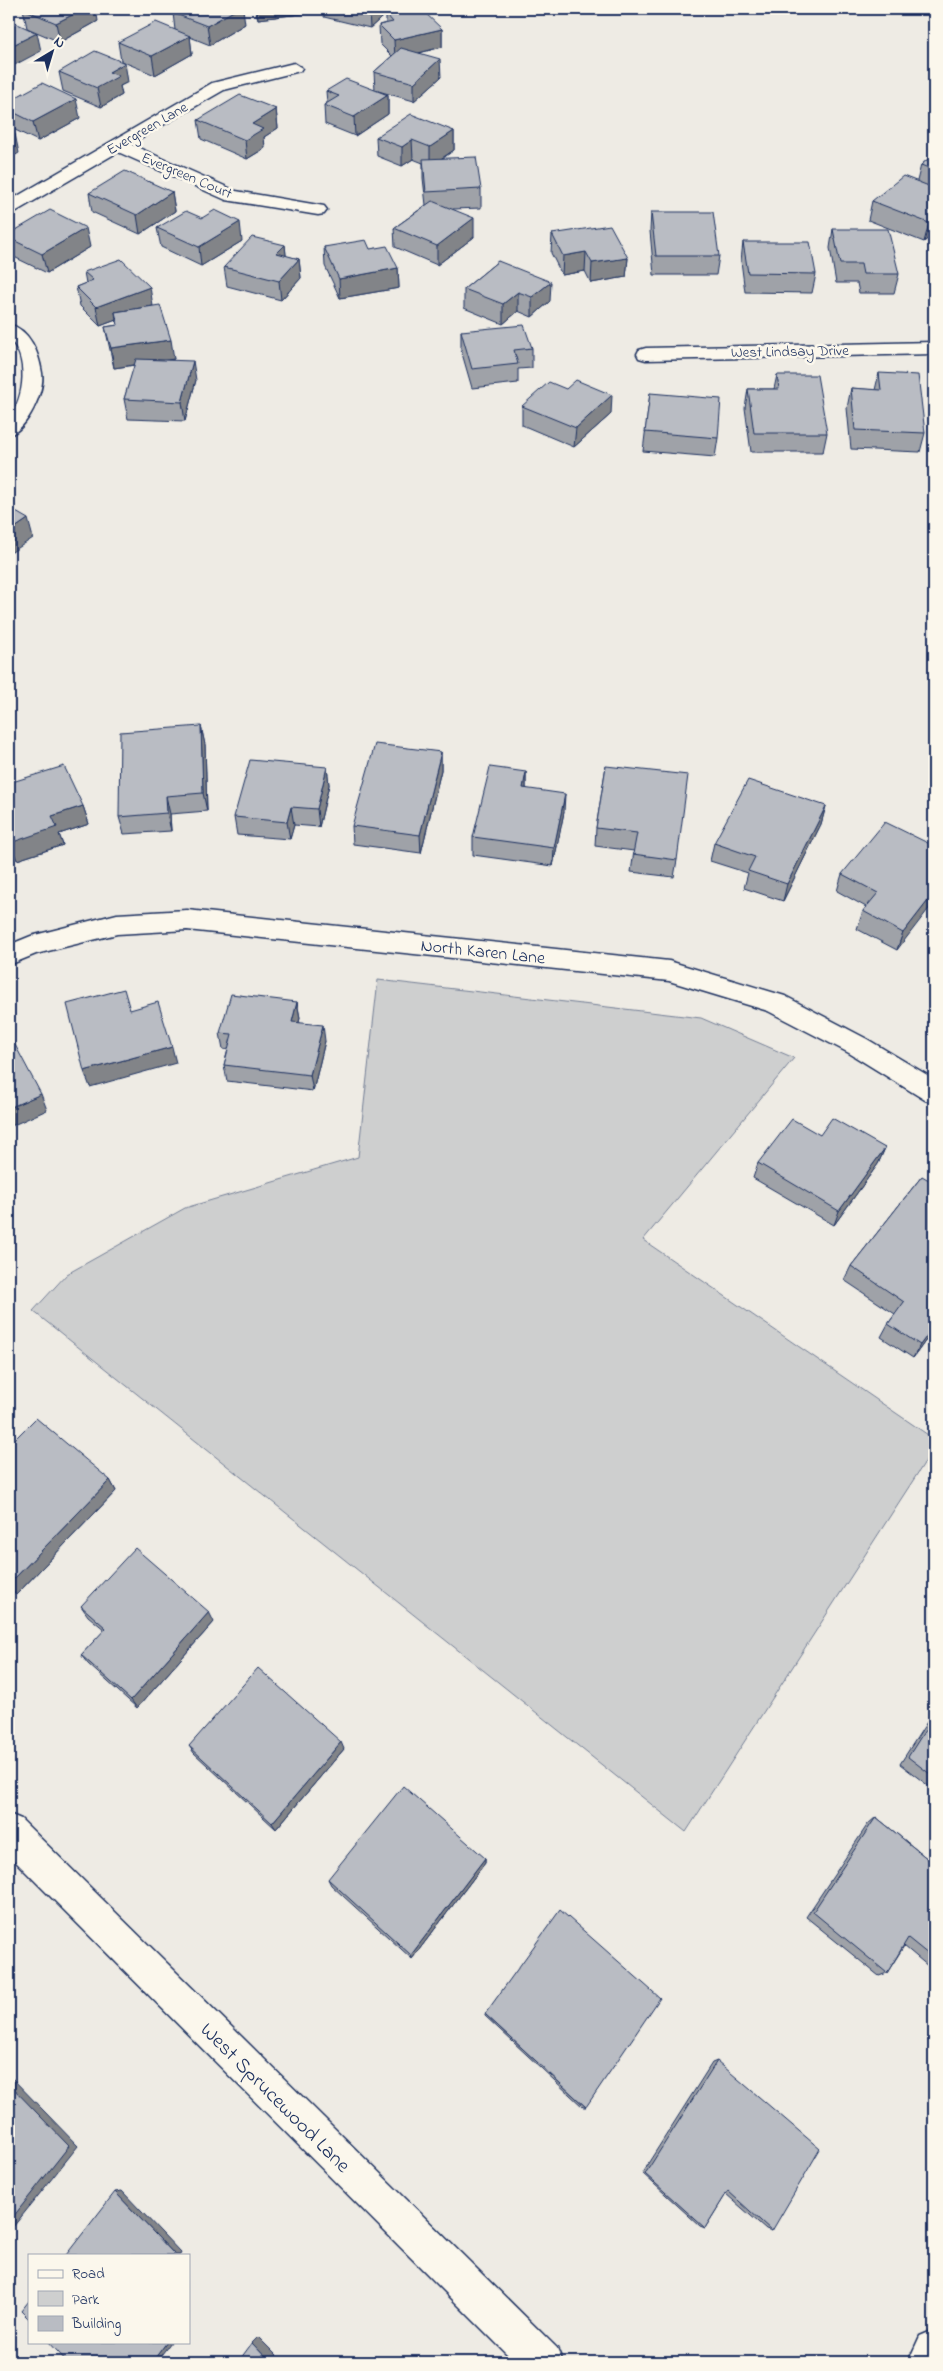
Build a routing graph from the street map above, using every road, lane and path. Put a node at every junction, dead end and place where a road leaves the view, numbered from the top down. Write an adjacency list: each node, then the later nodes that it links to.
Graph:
1 (294, 68): 2 (street, Evergreen Lane)
2 (117, 145): 3 (street, Evergreen Lane); 4 (street, Evergreen Court)
3 (9, 208)
4 (318, 210)
5 (9, 330): 8 (street)
6 (934, 348): 7 (street, West Lindsay Drive)
7 (646, 354)
8 (9, 429)
9 (9, 955): 10 (street, North Karen Lane)
10 (934, 1092)
11 (9, 1832): 13 (street, West Sprucewood Lane)
12 (934, 2350): 14 (street)
13 (544, 2362)
14 (928, 2362)

